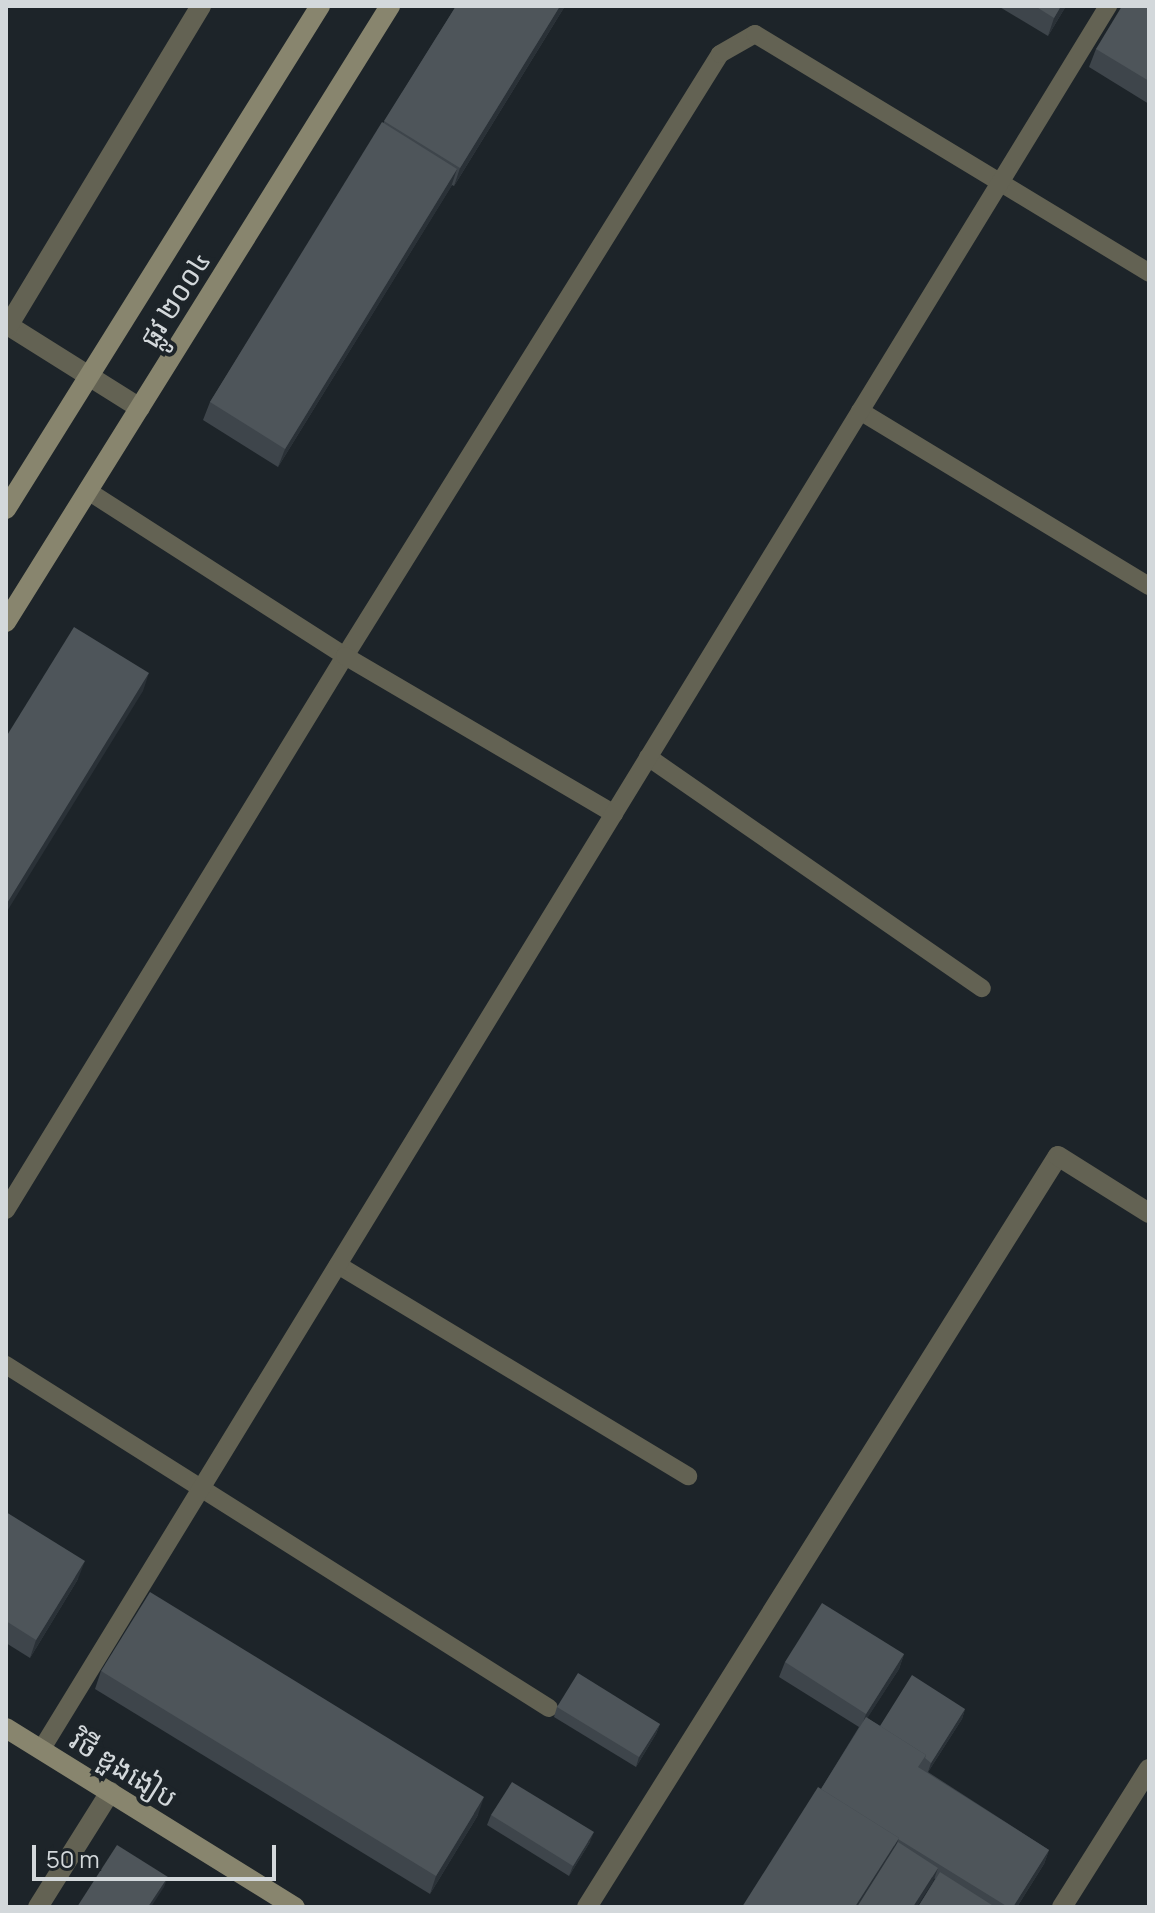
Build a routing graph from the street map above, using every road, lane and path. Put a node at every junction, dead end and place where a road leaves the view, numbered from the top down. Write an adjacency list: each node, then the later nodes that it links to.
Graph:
1 (201, 6): 7 (street)
2 (320, 6): 8 (main road, ផ្លូវ ២០០៤)
3 (390, 6): 9 (main road, ផ្លូវ ២០០៤)
4 (1108, 6): 5 (lane)
5 (1002, 179): 6 (lane); 10 (lane); 15 (lane)
6 (1149, 273)
7 (7, 325): 8 (street)
8 (89, 376): 9 (street); 12 (main road, ផ្លូវ ២០០៤)
9 (140, 408): 11 (main road, ផ្លូវ ២០០៤)
10 (860, 411): 13 (lane); 16 (lane)
11 (88, 491): 14 (main road, ផ្លូវ ២០០៤); 15 (lane)
12 (6, 509)
13 (1149, 586)
14 (6, 622)
15 (345, 656): 17 (lane); 19 (lane)
16 (648, 757): 17 (lane); 18 (lane)
17 (614, 814): 21 (lane)
18 (982, 988)
19 (6, 1210)
20 (1149, 1213): 32 (street)
21 (338, 1265): 23 (lane); 24 (lane)
22 (6, 1365): 24 (lane)
23 (688, 1476)
24 (200, 1491): 25 (lane); 27 (lane)
25 (549, 1708)
26 (6, 1728): 27 (main road, វិថី ឌួងងៀប)
27 (41, 1750): 29 (main road, វិថី ឌួងងៀប)
28 (1149, 1769): 33 (street)
29 (110, 1792): 30 (street); 31 (main road, វិថី ឌួងងៀប)
30 (38, 1907)
31 (295, 1907)
32 (587, 1907)
33 (1062, 1907)

